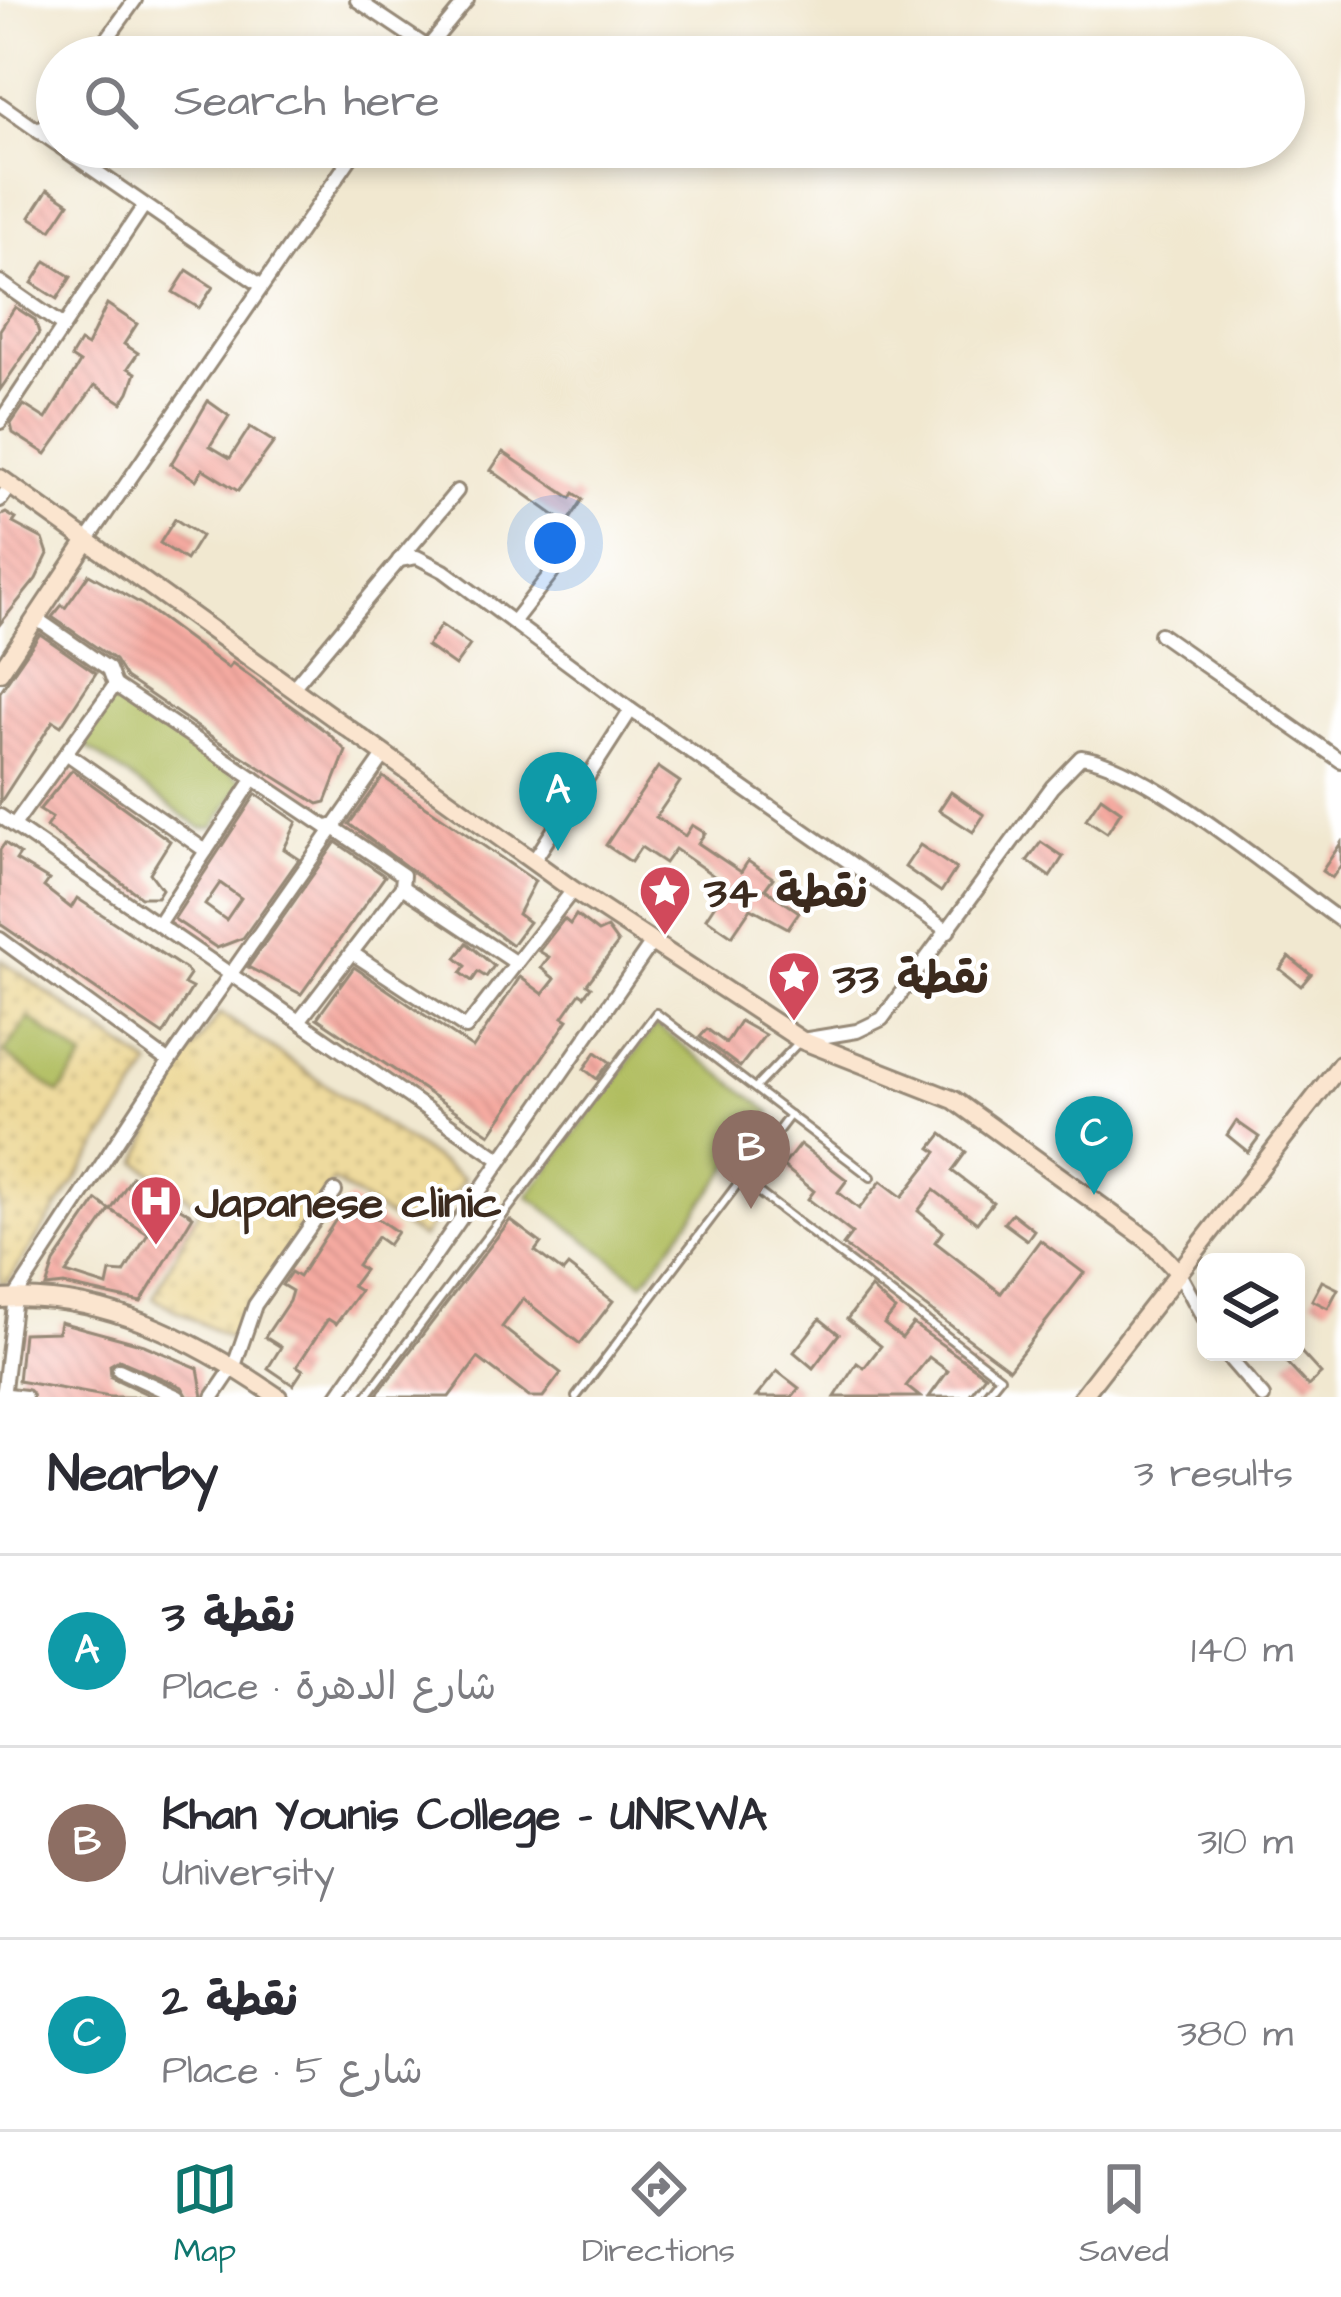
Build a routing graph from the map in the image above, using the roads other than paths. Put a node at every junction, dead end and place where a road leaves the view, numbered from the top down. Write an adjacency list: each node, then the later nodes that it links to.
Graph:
1 (135, 0): 4 (street)
2 (357, 0): 5 (street)
3 (467, 0): 6 (street)
4 (109, 36)
5 (403, 36)
6 (437, 36)
7 (0, 104): 8 (street)
8 (36, 130)
9 (91, 168): 13 (street)
10 (343, 168): 13 (street)
11 (142, 207): 14 (street)
12 (0, 282): 14 (street)
13 (262, 286): 18 (street)
14 (63, 326): 15 (street)
15 (0, 422)
16 (4, 488): 18 (street)
17 (457, 491): 20 (street)
18 (87, 541): 21 (street); 26 (street)
19 (574, 544): 22 (street)
20 (399, 560): 22 (street); 26 (street)
21 (37, 620): 24 (street); 25 (street)
22 (513, 622): 27 (street)
23 (1160, 634): 30 (street)
24 (0, 672)
25 (115, 685): 28 (street); 31 (street)
26 (292, 689): 29 (street)
27 (631, 710): 36 (street); 41 (street)
28 (66, 753): 33 (street); 35 (street)
29 (383, 757): 34 (street); 36 (street)
30 (1341, 761)
31 (254, 778): 34 (street); 35 (street)
32 (0, 815): 33 (street)
33 (14, 825): 40 (street)
34 (330, 828): 37 (street); 46 (street)
35 (206, 851): 40 (street)
36 (532, 862): 38 (street)
37 (402, 887): 44 (street); 45 (street)
38 (574, 890): 43 (street); 45 (street)
39 (1341, 921): 41 (street)
40 (158, 925): 46 (street)
41 (948, 931): 48 (street)
42 (0, 939): 49 (street)
43 (653, 940): 48 (street); 53 (street)
44 (352, 953): 45 (street); 47 (street)
45 (516, 963)
46 (230, 974): 47 (street); 49 (street)
47 (299, 1021): 53 (street)
48 (801, 1040): 51 (lane); 57 (street)
49 (169, 1062): 58 (street)
50 (1341, 1064): 57 (street)
51 (755, 1088): 52 (lane); 69 (lane)
52 (790, 1115): 54 (lane); 55 (lane)
53 (501, 1160): 68 (street)
54 (871, 1177)
55 (741, 1179): 70 (lane); 71 (lane)
56 (335, 1190): 61 (street)
57 (1179, 1273): 59 (street); 72 (street)
58 (8, 1298): 61 (street); 63 (street)
59 (1197, 1306)
60 (1232, 1361): 73 (street)
61 (234, 1366): 66 (street); 67 (street)
62 (118, 1370): 65 (street)
63 (2, 1395): 64 (street)
64 (25, 1397)
65 (178, 1397)
66 (213, 1397)
67 (278, 1397)
68 (337, 1397)
69 (366, 1397)
70 (576, 1397)
71 (984, 1397)
72 (1082, 1397)
73 (1263, 1397)

